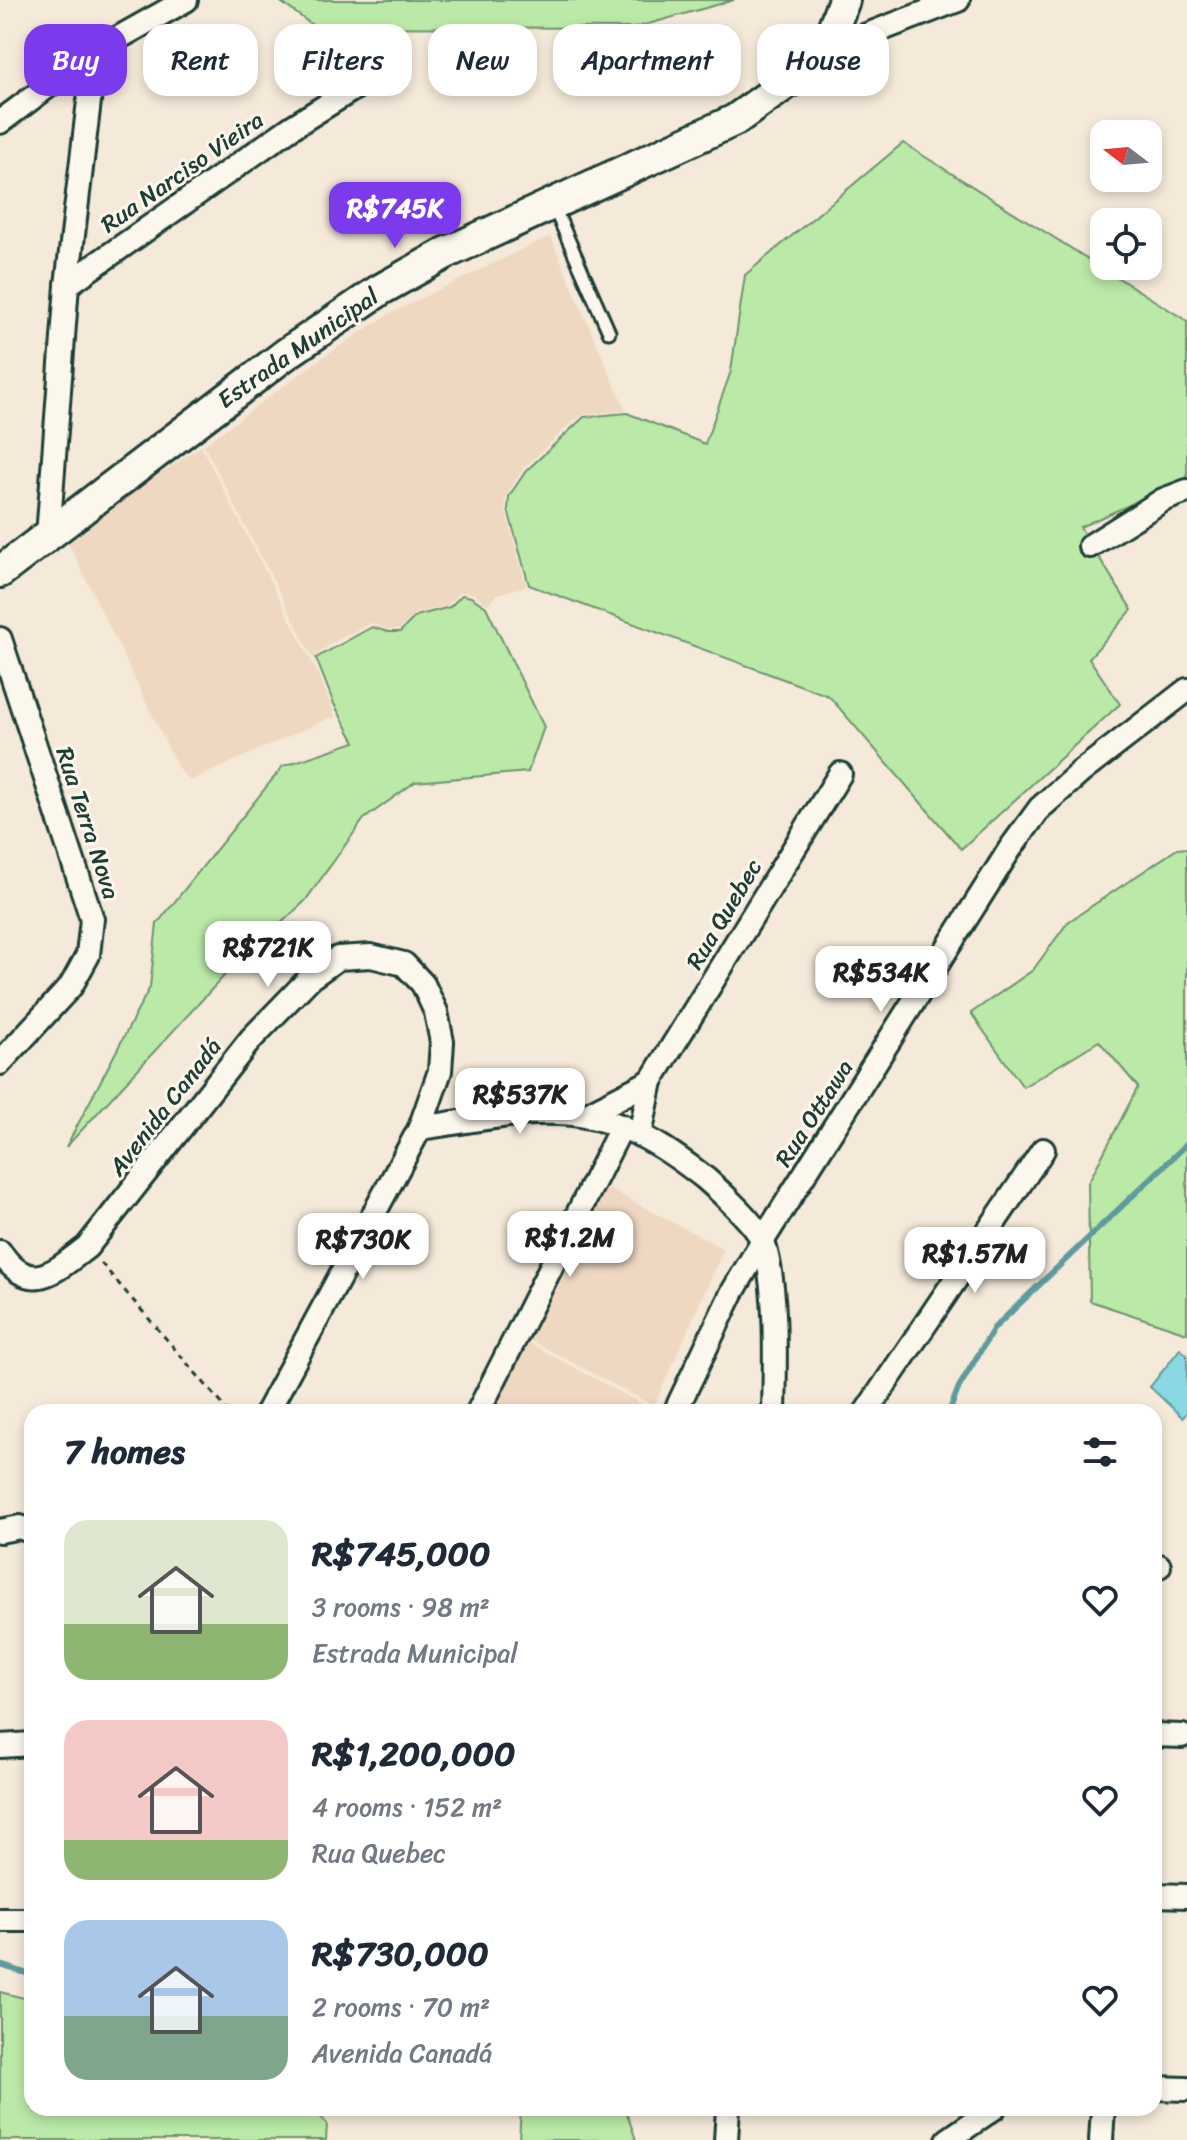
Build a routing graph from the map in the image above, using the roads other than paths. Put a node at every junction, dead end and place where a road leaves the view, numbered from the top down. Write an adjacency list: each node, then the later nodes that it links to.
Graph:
1 (186, 0): 6 (street)
2 (844, 0): 4 (main road, Estrada Municipal)
3 (958, 0): 5 (street)
4 (835, 24)
5 (889, 26)
6 (127, 33)
7 (35, 96): 11 (street)
8 (90, 96): 13 (street)
9 (342, 96): 13 (street, Rua Narciso Vieira)
10 (769, 96): 12 (main road, Estrada Municipal)
11 (0, 122)
12 (553, 205): 14 (lane); 16 (main road, Estrada Municipal)
13 (67, 285): 16 (street)
14 (609, 332)
15 (1187, 491): 17 (street)
16 (48, 536): 18 (main road, Estrada Municipal)
17 (1090, 546)
18 (0, 572)
19 (0, 639): 22 (street, Rua Terra Nova)
20 (1187, 690): 28 (street, Rua Ottawa)
21 (840, 774): 23 (street, Rua Quebec)
22 (5, 1057)
23 (651, 1081): 24 (street); 26 (street, Rua Quebec)
24 (587, 1114): 25 (street); 26 (street)
25 (420, 1128): 29 (street, Avenida Canadá); 30 (street, Avenida Canadá)
26 (631, 1130): 28 (street); 31 (street, Rua Quebec)
27 (1043, 1150): 34 (street)
28 (763, 1240): 32 (street, Rua Ottawa); 33 (street)
29 (0, 1252)
30 (271, 1404)
31 (482, 1404)
32 (679, 1404)
33 (774, 1404)
34 (871, 1404)
35 (0, 1513): 36 (street)
36 (17, 1530)
37 (1162, 1735): 38 (street)
38 (1182, 1736)
39 (24, 1744): 40 (street)
40 (0, 1746)
41 (1162, 1895): 42 (street)
42 (1187, 1896)
43 (0, 1920): 44 (street)
44 (24, 1920)
45 (1162, 2088): 46 (street)
46 (1187, 2089)
47 (728, 2116): 50 (street)
48 (982, 2116): 51 (street)
49 (1102, 2116): 52 (street)
50 (726, 2140)
51 (948, 2140)
52 (1101, 2140)

